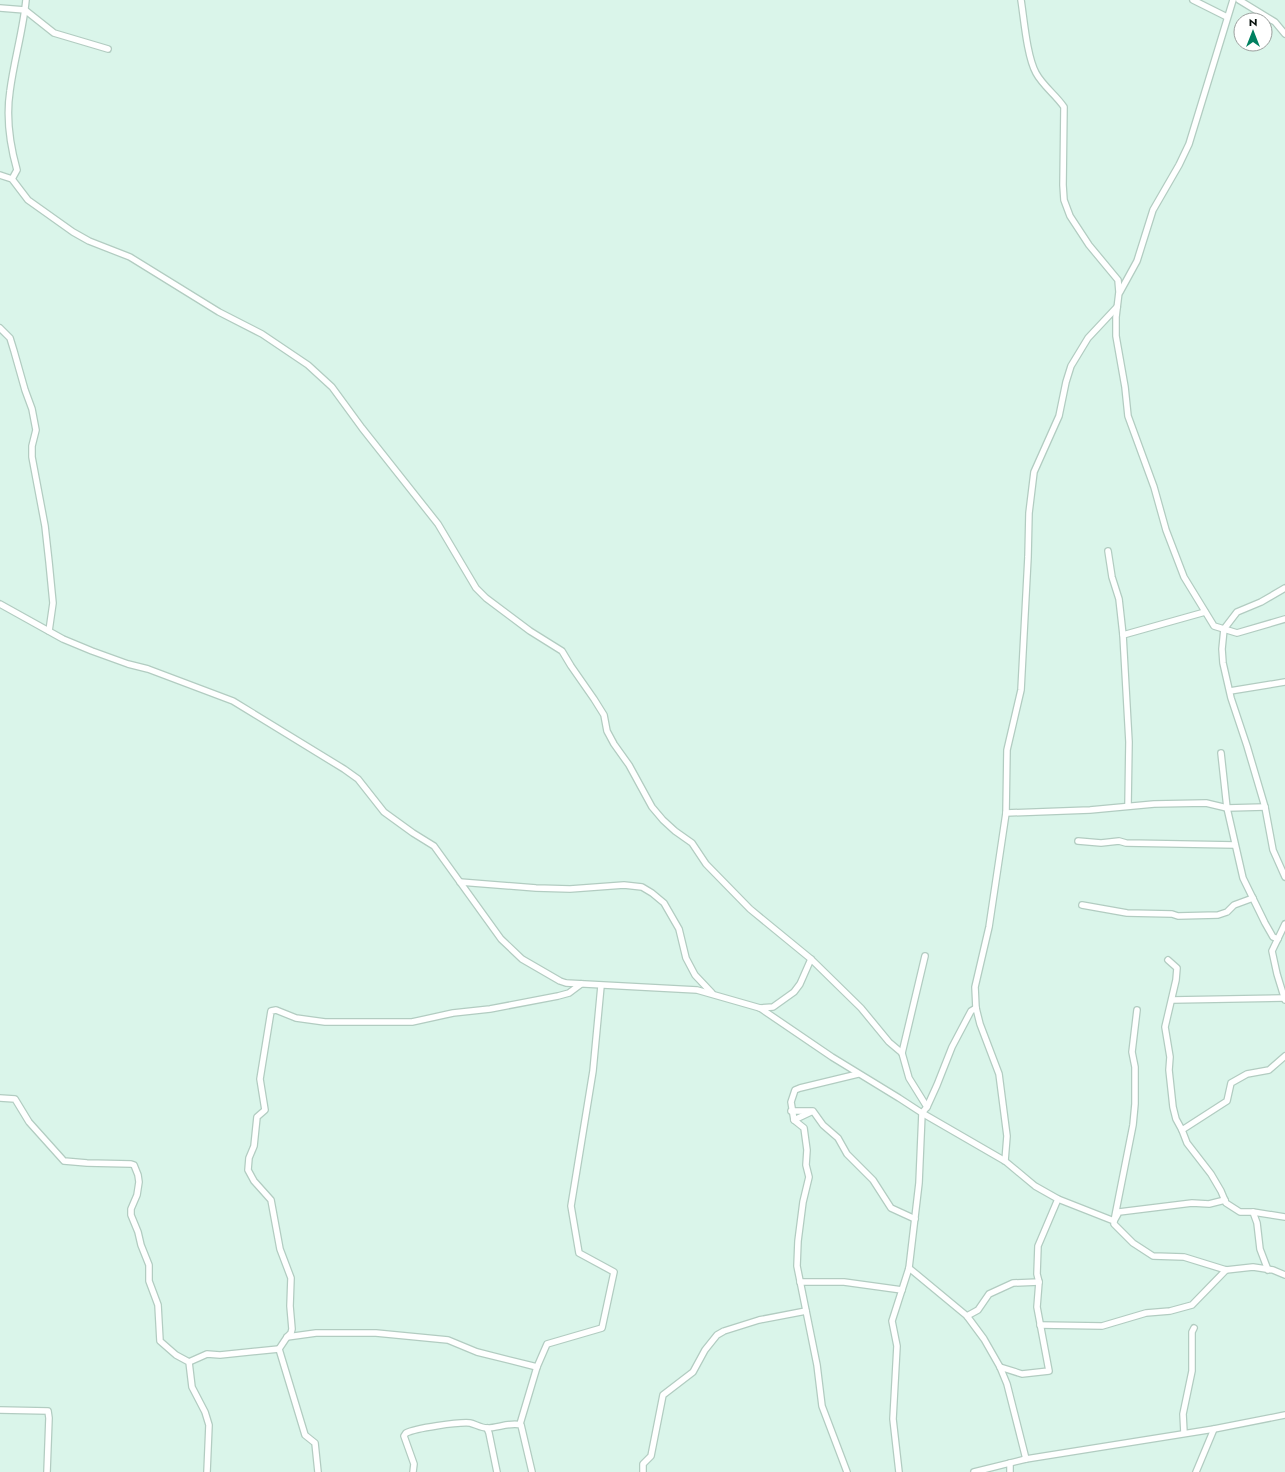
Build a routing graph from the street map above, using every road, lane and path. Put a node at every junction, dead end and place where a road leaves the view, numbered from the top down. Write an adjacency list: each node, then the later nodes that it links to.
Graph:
1 (26, 0): 7 (street)
2 (1021, 0): 13 (street)
3 (1193, 0): 8 (street)
4 (1232, 0): 8 (street)
5 (1239, 0): 9 (street)
6 (0, 8): 7 (street)
7 (25, 10): 10 (street); 12 (street)
8 (1227, 16): 13 (street)
9 (1285, 34)
10 (108, 49)
11 (0, 175): 12 (street)
12 (12, 179): 40 (street)
13 (1119, 292): 14 (street)
14 (1117, 306): 19 (street); 30 (street)
15 (0, 328): 22 (street)
16 (1108, 551): 23 (street)
17 (1285, 588): 21 (street)
18 (0, 604): 22 (street)
19 (1205, 612): 21 (street); 23 (street)
20 (1285, 619): 21 (street)
21 (1224, 629): 25 (street)
22 (49, 631): 34 (street)
23 (1123, 635): 27 (street)
24 (1285, 682): 25 (street)
25 (1230, 691): 28 (street)
26 (1221, 753): 29 (street)
27 (1128, 806): 29 (street); 30 (street)
28 (1265, 807): 29 (street); 33 (street)
29 (1227, 808): 32 (street)
30 (1006, 813): 48 (street)
31 (1078, 841): 32 (street)
32 (1235, 845): 35 (street)
33 (1285, 877)
34 (460, 882): 42 (street); 44 (street)
35 (1253, 898): 36 (street); 38 (street)
36 (1082, 905)
37 (1285, 924): 38 (street)
38 (1278, 939): 45 (street)
39 (925, 956): 50 (street)
40 (811, 959): 47 (street); 50 (street)
41 (1168, 960): 46 (street)
42 (581, 984): 43 (street); 78 (street)
43 (601, 986): 44 (street); 81 (street)
44 (712, 993): 47 (street)
45 (1285, 999): 46 (street)
46 (1172, 1000): 59 (street)
47 (760, 1008): 52 (street)
48 (976, 1008): 54 (street); 60 (street)
49 (1137, 1010): 66 (street)
50 (902, 1053): 54 (street)
51 (1285, 1056): 59 (street)
52 (858, 1074): 55 (street); 57 (street)
53 (0, 1098): 80 (street)
54 (927, 1108): 57 (street)
55 (791, 1111): 56 (street); 58 (street)
56 (813, 1111): 58 (street); 65 (street)
57 (922, 1113): 60 (street); 65 (street)
58 (794, 1120): 71 (street)
59 (1182, 1130): 62 (street)
60 (1005, 1161): 61 (street)
61 (1058, 1199): 66 (street); 72 (street)
62 (1225, 1200): 63 (street); 66 (street)
63 (1253, 1212): 64 (street); 69 (street)
64 (1285, 1217)
65 (915, 1219): 67 (street)
66 (1114, 1221): 68 (street)
67 (909, 1268): 73 (street); 75 (street)
68 (1226, 1270): 69 (street); 76 (street)
69 (1268, 1270): 70 (street)
70 (1285, 1274)
71 (800, 1282): 73 (street); 74 (street)
72 (1039, 1282): 75 (street); 76 (street)
73 (902, 1290): 99 (street)
74 (806, 1311): 97 (street); 98 (street)
75 (967, 1316): 82 (street)
76 (1040, 1325): 82 (street)
77 (1194, 1328): 88 (street)
78 (287, 1337): 79 (street); 81 (street)
79 (279, 1349): 80 (street); 93 (street)
80 (189, 1362): 92 (street)
81 (537, 1367): 85 (street)
82 (1000, 1367): 89 (street)
83 (0, 1410): 91 (street)
84 (1285, 1415): 87 (street)
85 (520, 1424): 86 (street); 96 (street)
86 (486, 1428): 94 (street); 95 (street)
87 (1214, 1429): 88 (street); 102 (street)
88 (1184, 1433): 89 (street)
89 (1026, 1459): 90 (street)
90 (1010, 1463): 100 (street); 101 (street)
91 (47, 1472)
92 (207, 1472)
93 (318, 1472)
94 (413, 1472)
95 (497, 1472)
96 (532, 1472)
97 (643, 1472)
98 (847, 1472)
99 (899, 1472)
100 (974, 1472)
101 (1010, 1472)
102 (1196, 1472)

